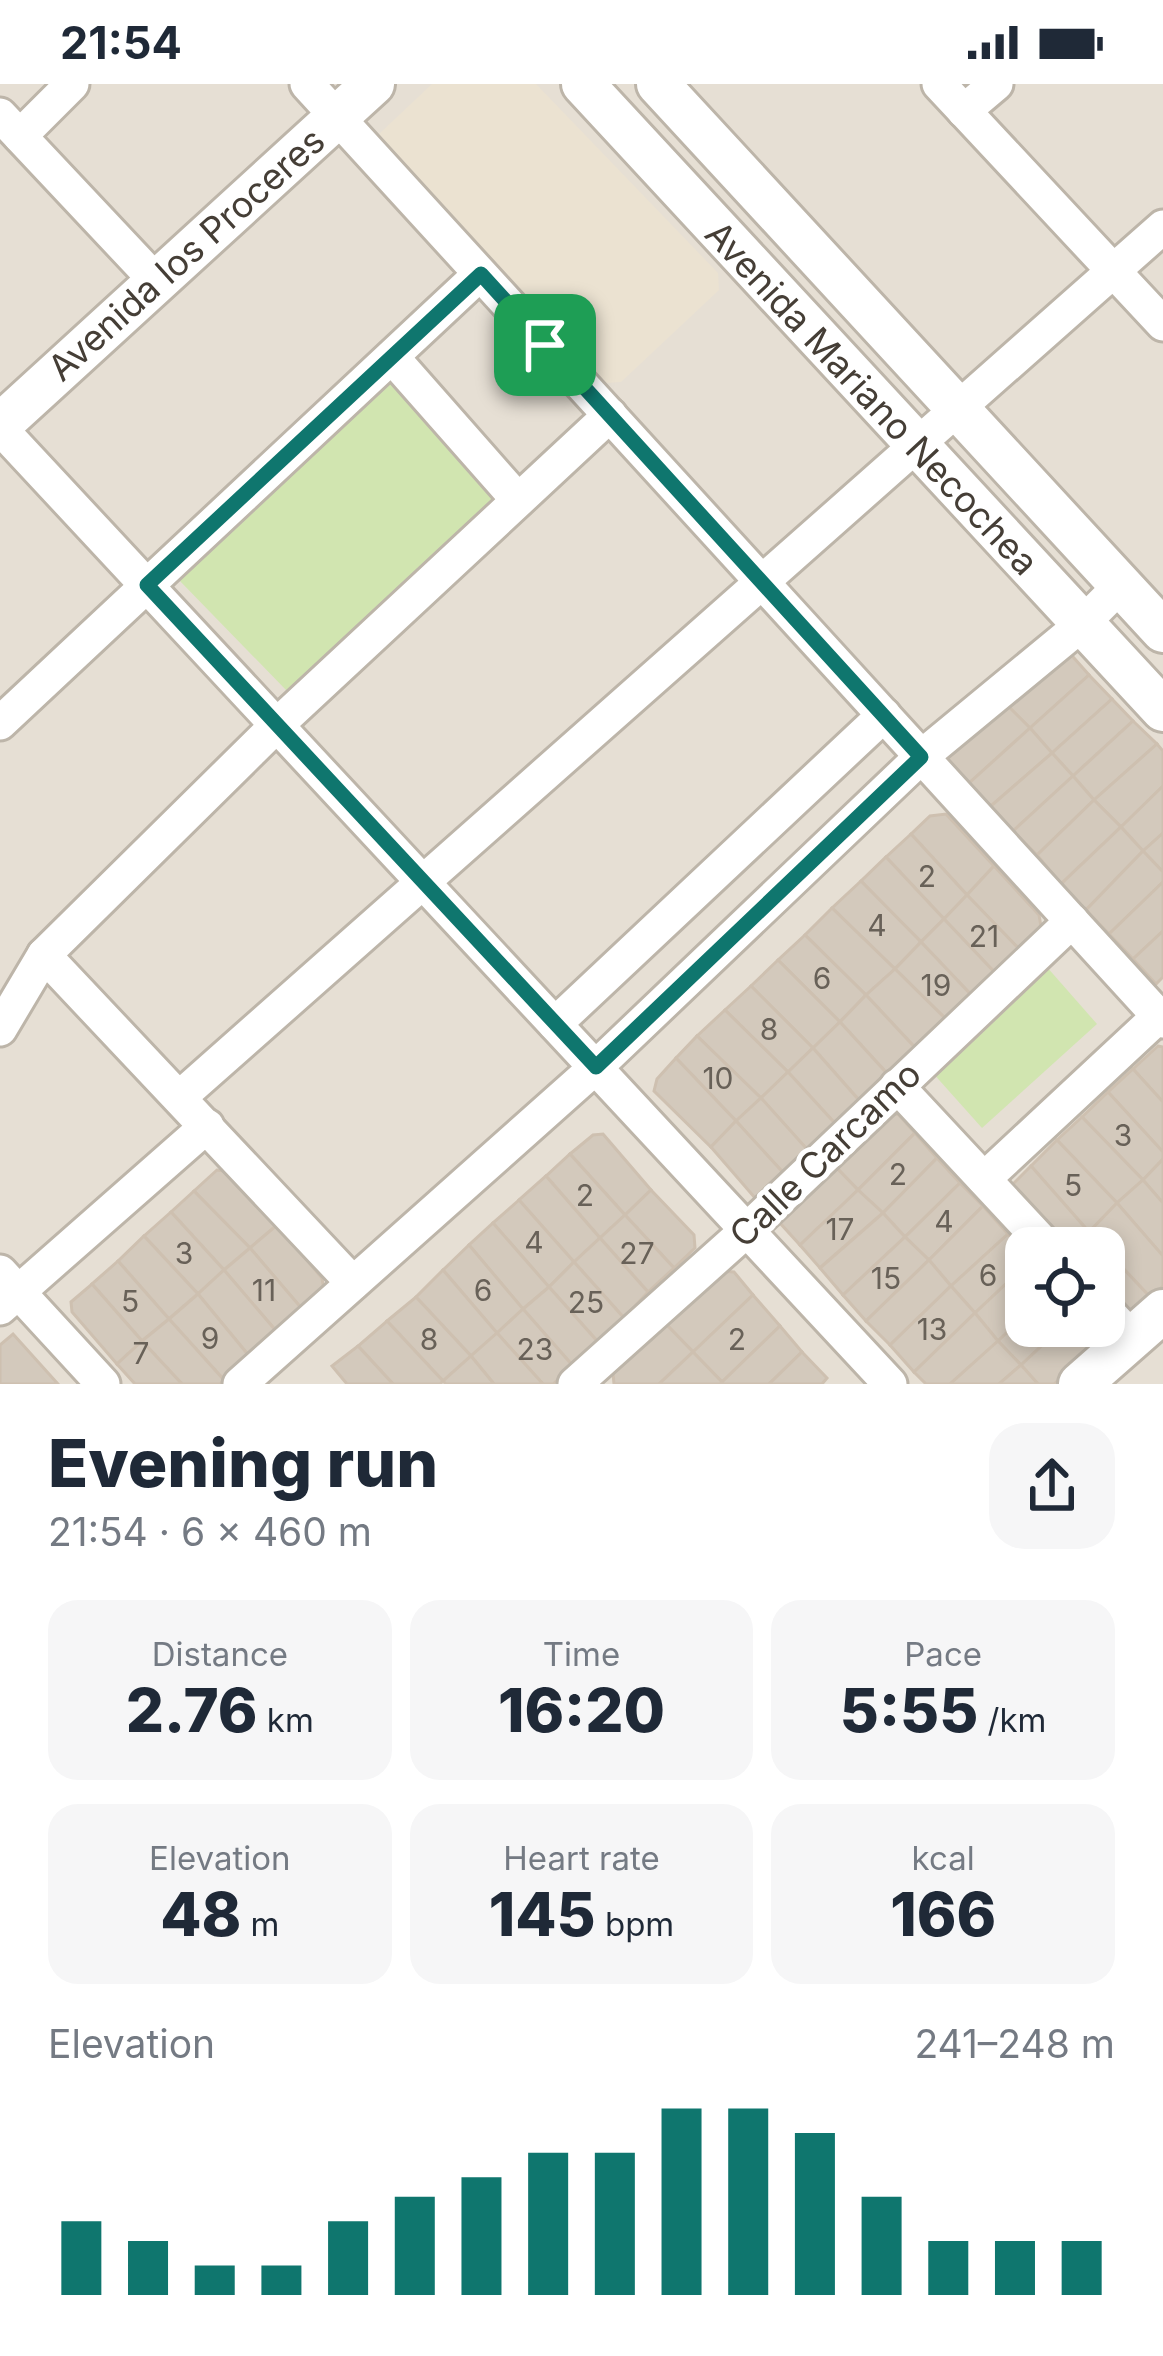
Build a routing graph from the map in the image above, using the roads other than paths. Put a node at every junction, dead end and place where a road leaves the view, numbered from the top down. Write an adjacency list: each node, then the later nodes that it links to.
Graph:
1 (72, 84): 10 (street)
2 (307, 84): 9 (street)
3 (373, 84): 9 (street, Avenida los Proceres)
4 (583, 84): 20 (street, Avenida Mariano Necochea)
5 (658, 84): 17 (street, Avenida Mariano Necochea)
6 (939, 84): 8 (street)
7 (996, 84): 8 (street)
8 (964, 111): 12 (street)
9 (337, 117): 13 (street); 14 (street, Avenida los Proceres)
10 (10, 125): 14 (street)
11 (1163, 227): 12 (street)
12 (1113, 271): 15 (street); 17 (street)
13 (481, 274): 16 (street); 18 (street)
14 (156, 281): 19 (street, Avenida los Proceres)
15 (1163, 324)
16 (392, 356): 21 (street); 23 (street)
17 (957, 409): 20 (street); 24 (street, Avenida Mariano Necochea)
18 (610, 415): 21 (street); 22 (street)
19 (0, 426): 23 (street)
20 (916, 445): 22 (street); 25 (street, Avenida Mariano Necochea)
21 (518, 500): 30 (street)
22 (761, 582): 28 (street); 32 (street)
23 (147, 585): 29 (street); 30 (street)
24 (1121, 585): 25 (street); 26 (street, Avenida Mariano Necochea)
25 (1082, 625): 27 (street, Avenida Mariano Necochea); 31 (street)
26 (1163, 631)
27 (1163, 710)
28 (884, 715): 31 (street); 37 (street)
29 (0, 723)
30 (278, 725): 32 (street); 34 (street)
31 (921, 757): 33 (street); 39 (street)
32 (423, 882): 37 (street); 41 (street)
33 (1072, 921): 36 (street); 40 (street, Calle Carcamo)
34 (44, 956): 35 (street); 41 (street)
35 (10, 981): 38 (street)
36 (1161, 1018): 43 (street)
37 (555, 1024): 39 (street)
38 (0, 1028)
39 (596, 1067): 45 (street); 46 (street)
40 (897, 1086): 43 (street); 45 (street, Calle Carcamo)
41 (180, 1097): 42 (street)
42 (207, 1126): 46 (street); 47 (street)
43 (984, 1179): 44 (street)
44 (1029, 1227)
45 (747, 1230): 49 (street, Calle Carcamo); 52 (street)
46 (353, 1282): 51 (street)
47 (6, 1291): 50 (street)
48 (1133, 1319): 53 (street)
49 (586, 1381)
50 (103, 1384)
51 (240, 1384)
52 (890, 1384)
53 (1080, 1384)

